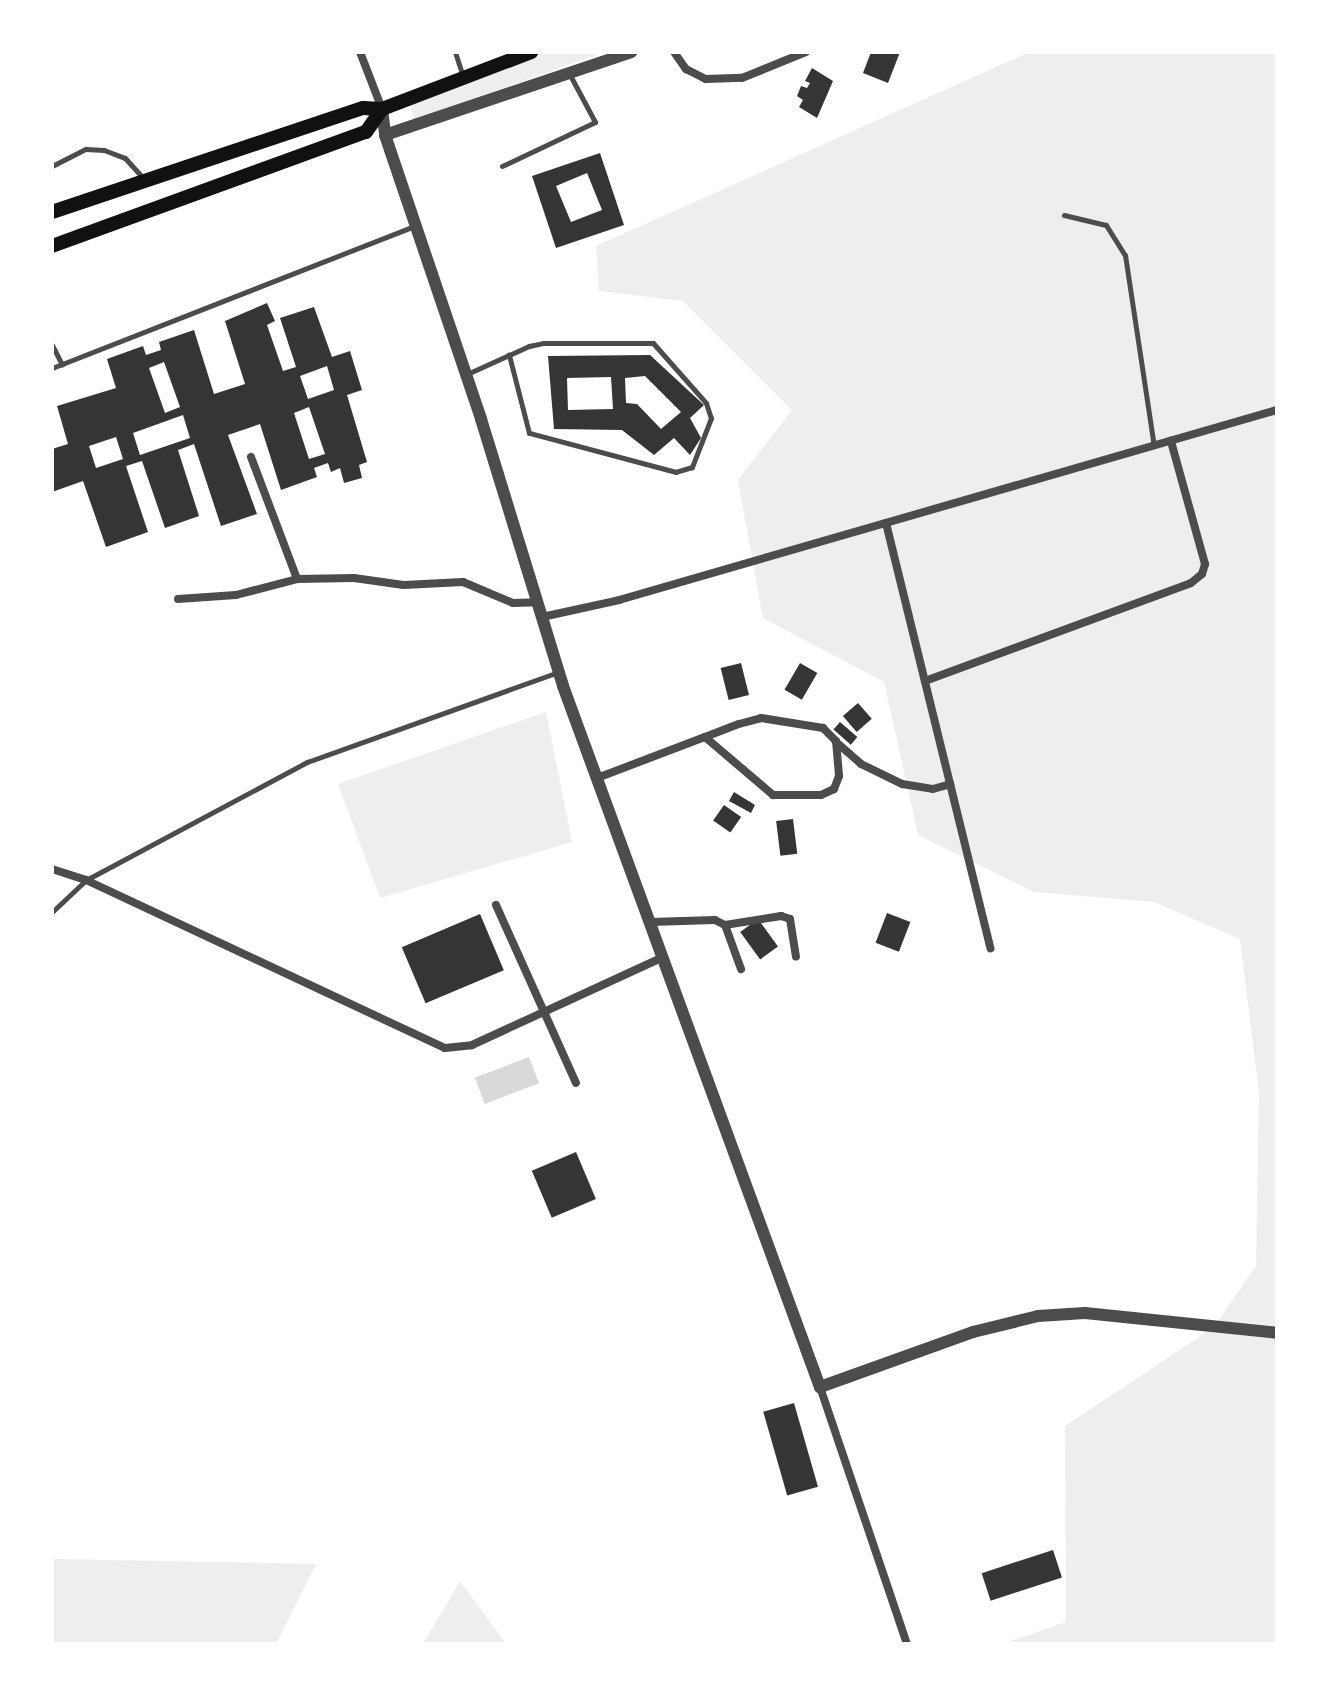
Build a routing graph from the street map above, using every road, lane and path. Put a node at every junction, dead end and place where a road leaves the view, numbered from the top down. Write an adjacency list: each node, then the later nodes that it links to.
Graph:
1 (360, 52): 10 (street)
2 (455, 52): 9 (lane)
3 (531, 52): 7 (main road)
4 (631, 52): 8 (street)
5 (674, 52): 6 (street)
6 (806, 52)
7 (501, 57): 9 (main road)
8 (570, 75): 11 (street); 13 (lane)
9 (463, 78): 10 (main road)
10 (382, 109): 11 (street); 14 (main road); 18 (main road)
11 (385, 135): 17 (street)
12 (52, 166): 14 (lane)
13 (502, 166)
14 (146, 180): 15 (main road)
15 (52, 212)
16 (1064, 215): 26 (lane)
17 (416, 225): 21 (lane); 23 (street)
18 (52, 246)
19 (52, 345): 21 (lane)
20 (509, 355): 20 (lane); 23 (lane)
21 (62, 365): 22 (lane)
22 (52, 368)
23 (466, 374): 31 (street)
24 (1277, 410): 25 (street)
25 (1171, 441): 26 (street); 34 (street)
26 (1154, 446): 28 (street)
27 (251, 457): 29 (street)
28 (886, 523): 32 (street); 34 (street)
29 (297, 579): 30 (street); 31 (street)
30 (178, 599)
31 (538, 602): 32 (street)
32 (542, 617): 33 (street)
33 (559, 672): 37 (street); 40 (lane)
34 (925, 681): 38 (street)
35 (705, 737): 36 (street); 36 (street); 37 (street)
36 (836, 741): 38 (street)
37 (597, 778): 43 (street)
38 (950, 784): 45 (street)
39 (52, 869): 40 (street)
40 (86, 880): 42 (lane); 49 (street)
41 (496, 905): 49 (street)
42 (52, 912)
43 (650, 922): 44 (street); 46 (street)
44 (725, 925): 47 (street); 48 (street)
45 (990, 948)
46 (663, 957): 49 (street); 52 (street)
47 (796, 957)
48 (741, 969)
49 (543, 1012): 50 (street)
50 (576, 1083)
51 (1277, 1333): 52 (street)
52 (820, 1387): 53 (street)
53 (907, 1644)

